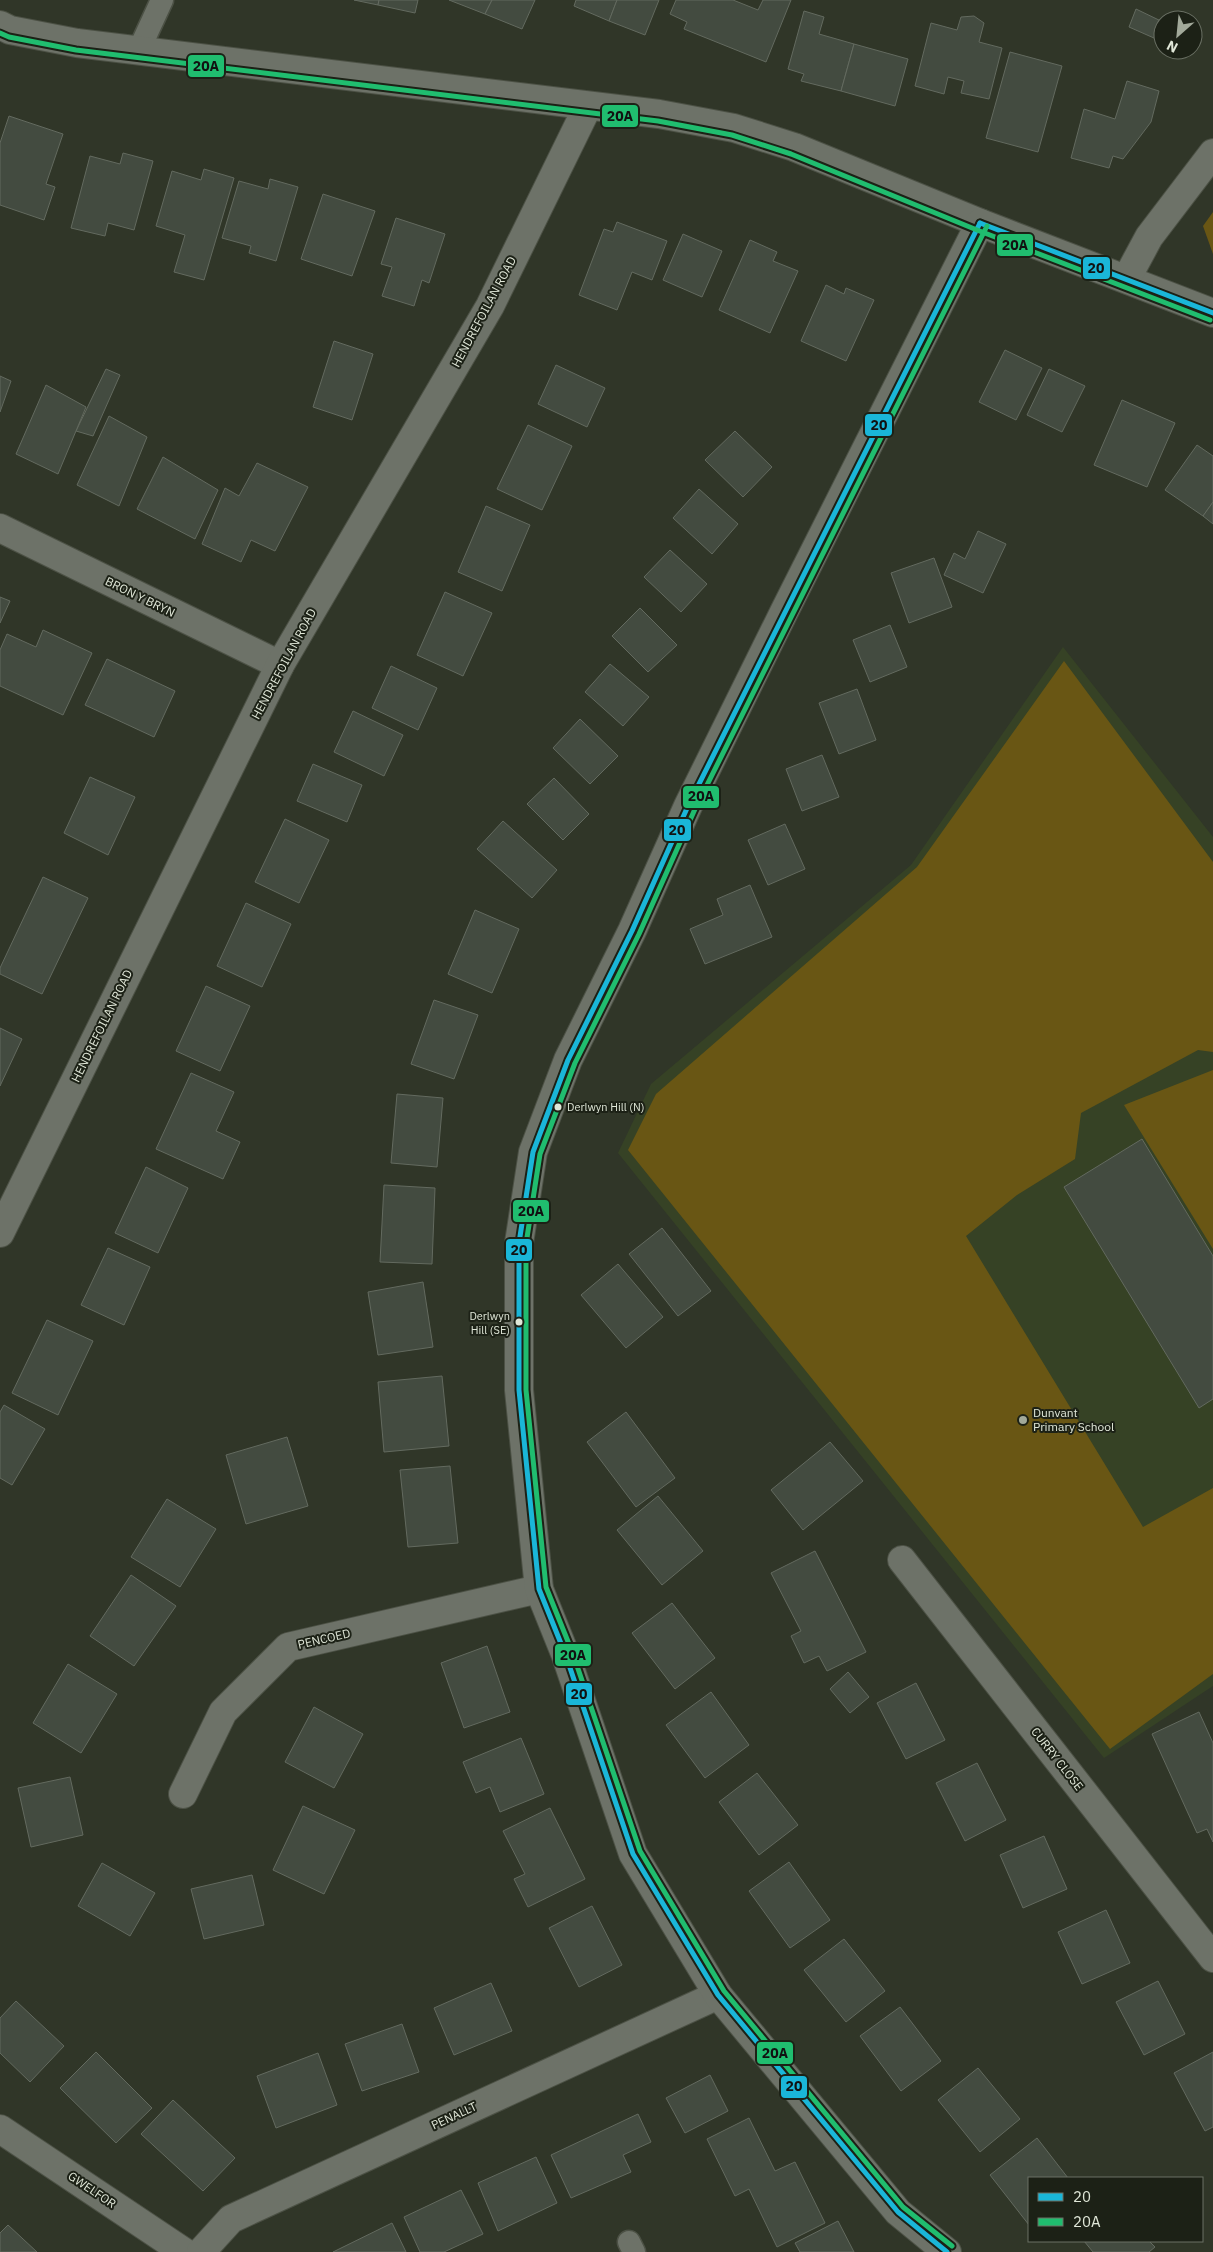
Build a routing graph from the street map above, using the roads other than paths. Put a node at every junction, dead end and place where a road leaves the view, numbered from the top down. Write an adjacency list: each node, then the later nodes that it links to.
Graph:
1 (162, 0): 3 (lane)
2 (0, 25): 3 (street)
3 (139, 50): 4 (street)
4 (588, 106): 6 (street); 10 (street, HENDREFOILAN ROAD)
5 (1213, 153): 7 (street)
6 (980, 223): 7 (street); 13 (street)
7 (1127, 278): 8 (street)
8 (1213, 313)
9 (0, 528): 10 (street, BRON Y BRYN)
10 (280, 665): 11 (street, HENDREFOILAN ROAD)
11 (0, 1233)
12 (902, 1560): 15 (street, CURRY CLOSE)
13 (539, 1589): 14 (street, PENCOED); 16 (street)
14 (182, 1794)
15 (1213, 1958)
16 (718, 1995): 19 (street, PENALLT); 20 (street)
17 (0, 2129): 18 (street, GWELFOR)
18 (184, 2252)
19 (201, 2252)
20 (947, 2252)

